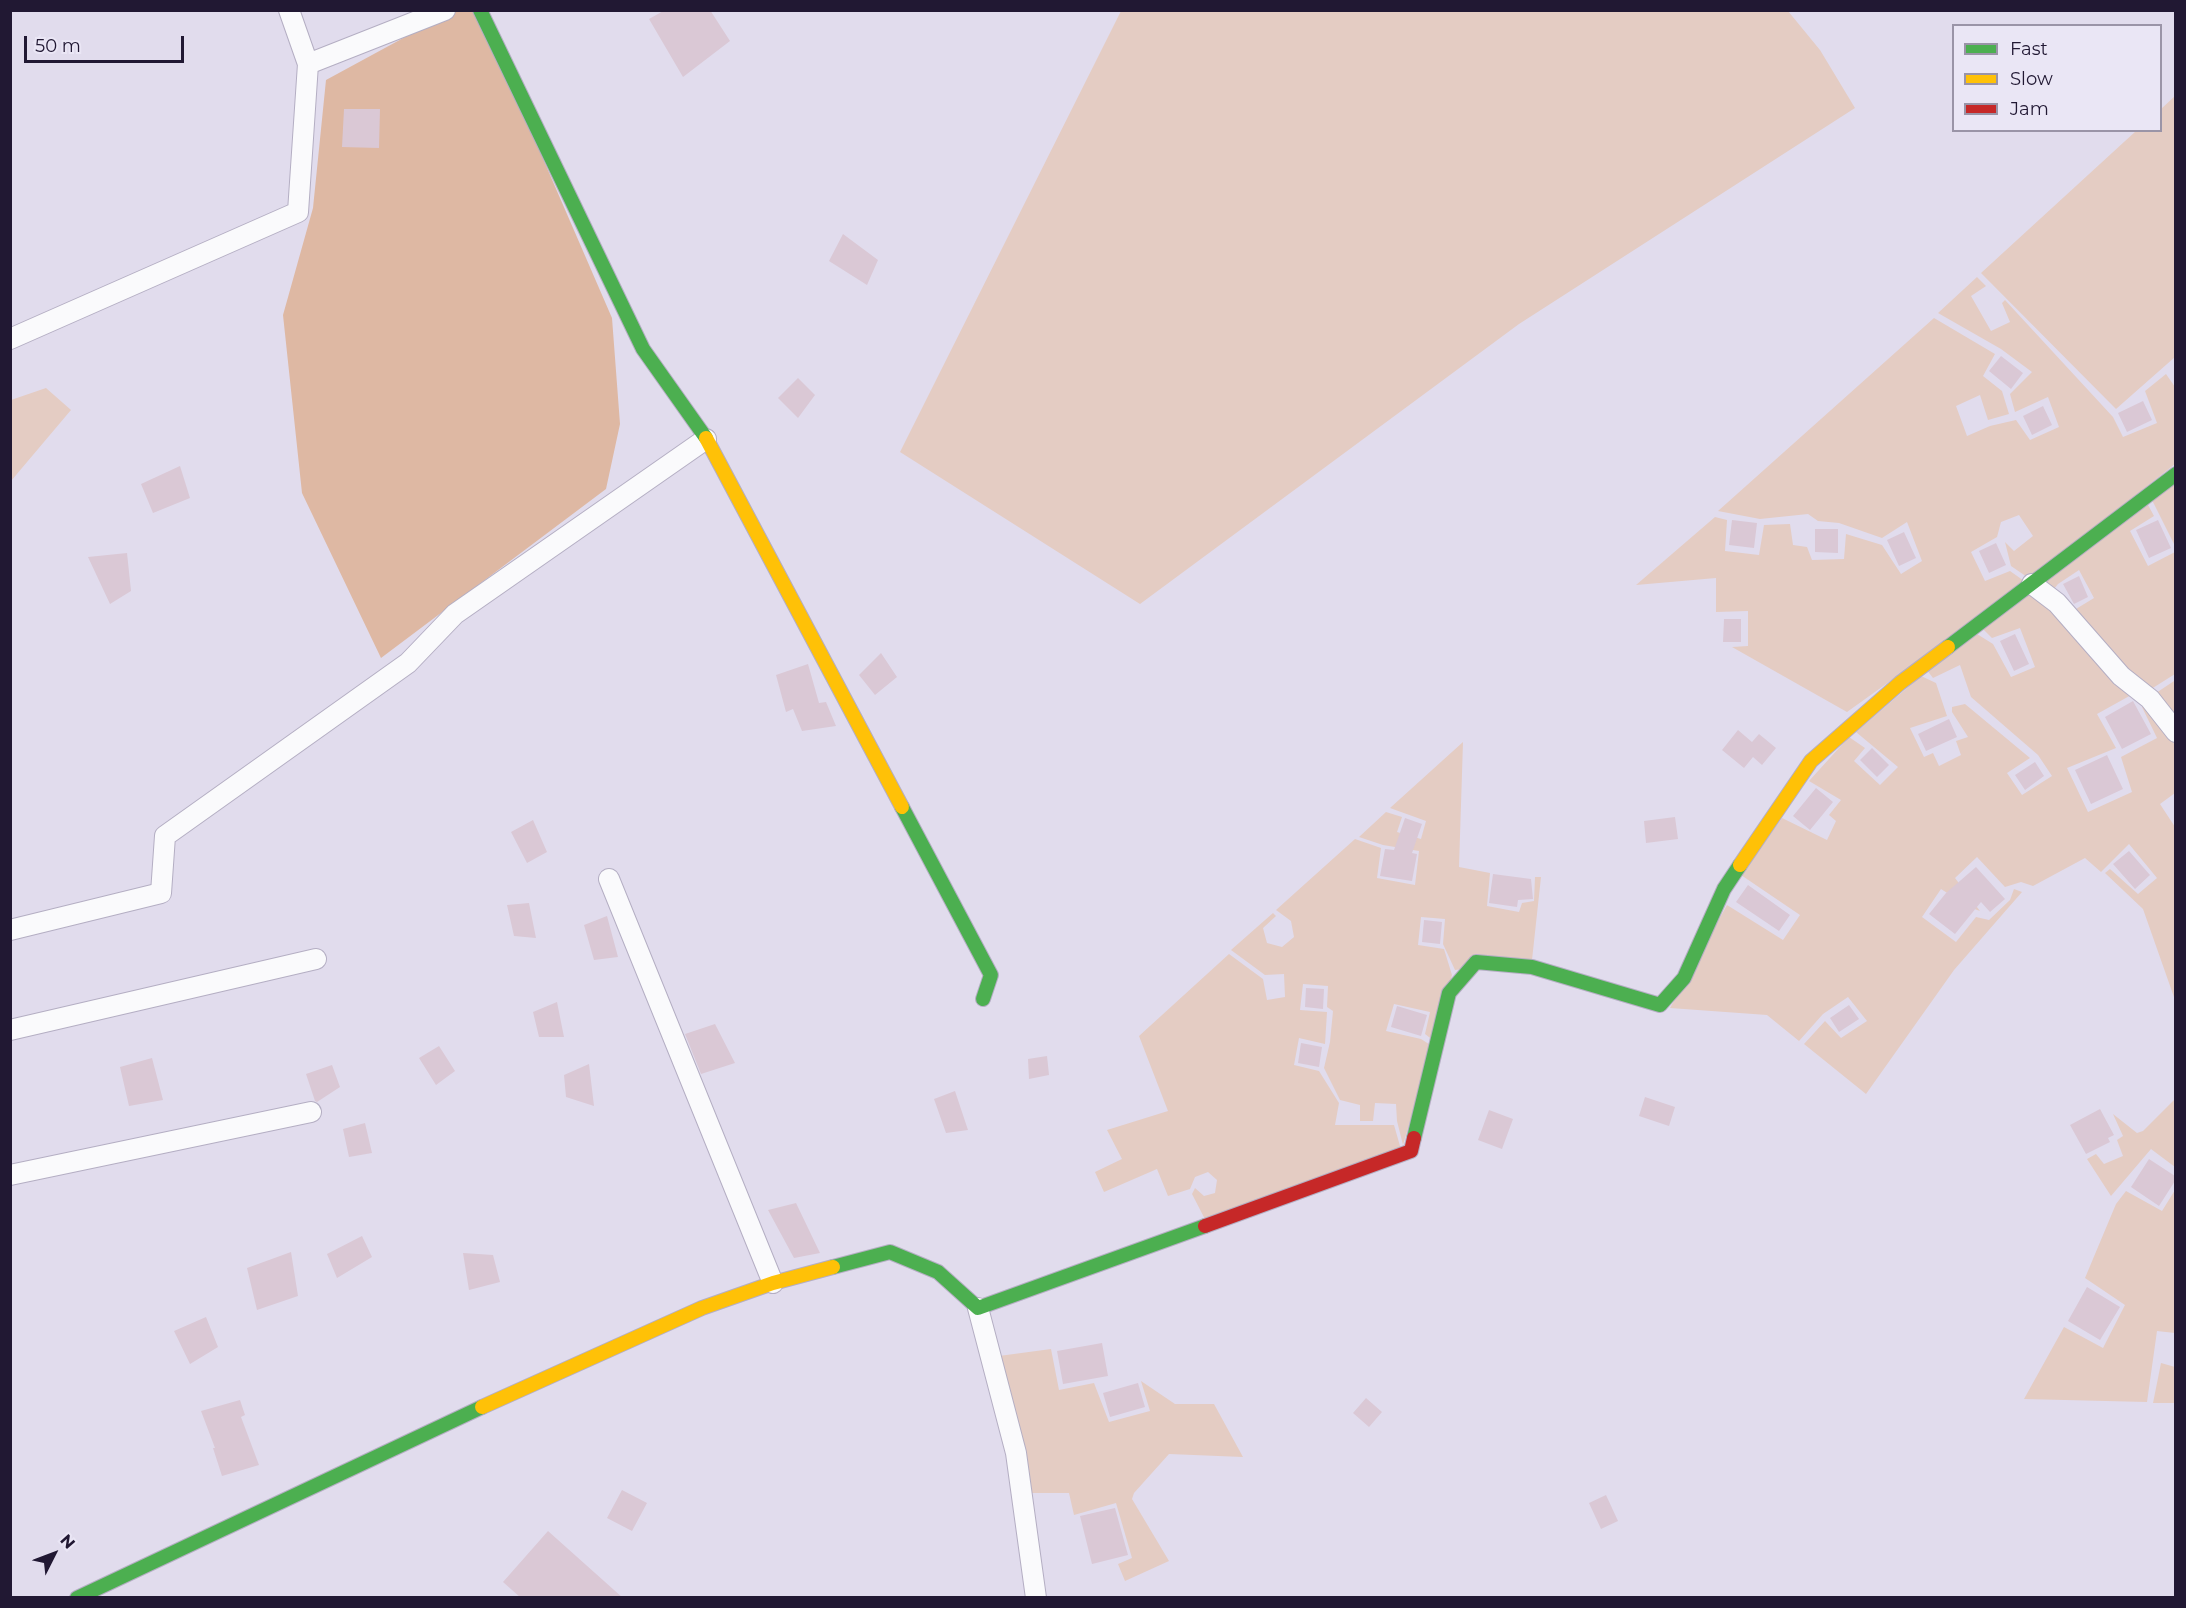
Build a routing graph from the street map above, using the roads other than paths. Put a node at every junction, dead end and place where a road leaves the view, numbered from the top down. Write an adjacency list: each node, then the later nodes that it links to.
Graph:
1 (289, 10): 4 (street)
2 (445, 10): 4 (street)
3 (480, 10): 6 (street)
4 (308, 64): 5 (street)
5 (10, 339)
6 (706, 439): 11 (street); 13 (street)
7 (2175, 474): 8 (street)
8 (2032, 584): 9 (street); 18 (street)
9 (2175, 732)
10 (609, 879): 17 (street)
11 (10, 930)
12 (316, 959): 14 (street)
13 (983, 999)
14 (10, 1030)
15 (311, 1112): 16 (street)
16 (10, 1174)
17 (773, 1283): 18 (street); 19 (street)
18 (978, 1308): 20 (street)
19 (77, 1598)
20 (1036, 1598)

